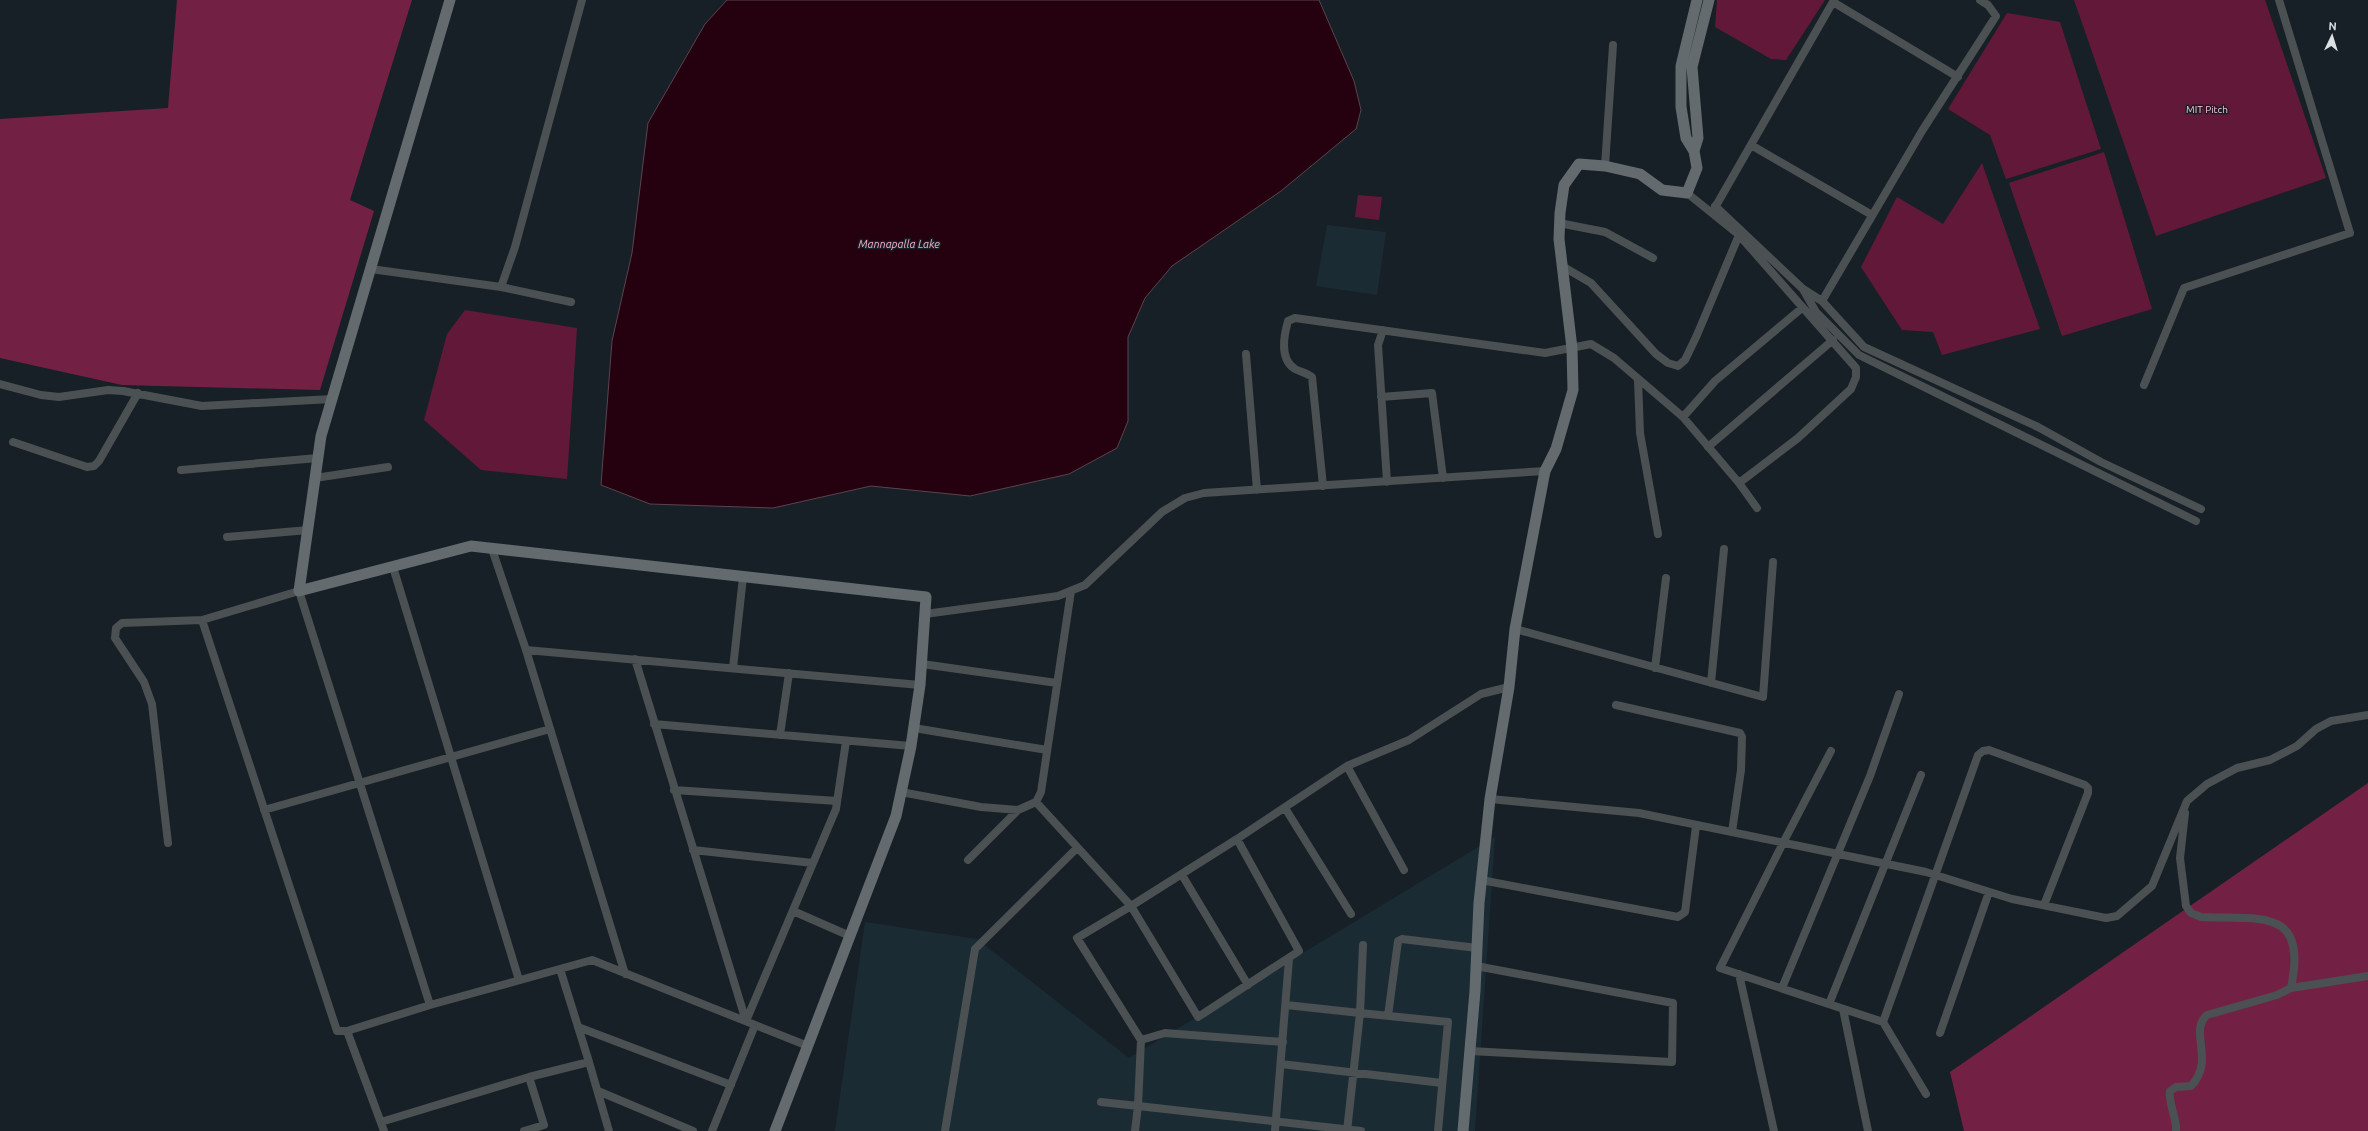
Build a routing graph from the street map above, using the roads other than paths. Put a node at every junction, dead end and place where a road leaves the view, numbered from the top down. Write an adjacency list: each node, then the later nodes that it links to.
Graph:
1 (450, 0): 20 (street)
2 (582, 0): 21 (street)
3 (1697, 0): 11 (street)
4 (1709, 0): 11 (street)
5 (1980, 0): 9 (street)
6 (2279, 0): 32 (street)
7 (1833, 1): 9 (street); 10 (street)
8 (1613, 45): 12 (street)
9 (1958, 77): 15 (street)
10 (1751, 146): 14 (street); 15 (street)
11 (1694, 151): 13 (street)
12 (1605, 166): 13 (street); 16 (street)
13 (1687, 193): 14 (street)
14 (1713, 210): 17 (street); 22 (street)
15 (1872, 215): 24 (street)
16 (1559, 222): 18 (street); 19 (street)
17 (1739, 235): 19 (street); 25 (street)
18 (1653, 258)
19 (1562, 266): 28 (street)
20 (370, 269): 21 (street); 35 (street)
21 (501, 287): 23 (street)
22 (1803, 289): 24 (street); 51 (street)
23 (571, 302)
24 (1822, 302): 50 (street)
25 (1802, 308): 27 (street); 36 (street)
26 (1383, 330): 28 (street); 34 (street); 47 (street)
27 (1833, 340): 38 (street); 46 (street)
28 (1572, 348): 30 (street); 42 (street)
29 (1246, 354): 48 (street)
30 (1638, 380): 36 (street); 53 (street)
31 (0, 384): 33 (street)
32 (2144, 384)
33 (138, 393): 35 (street); 37 (street)
34 (1381, 397): 44 (street); 45 (street)
35 (332, 399): 39 (street)
36 (1682, 417): 38 (street)
37 (13, 442)
38 (1708, 446): 46 (street)
39 (318, 458): 41 (street); 43 (street)
40 (388, 466): 43 (street)
41 (181, 470)
42 (1545, 471): 44 (street); 65 (street)
43 (315, 478): 52 (street)
44 (1443, 478): 45 (street)
45 (1387, 482): 47 (street)
46 (1739, 484): 49 (street)
47 (1323, 486): 48 (street)
48 (1257, 490): 61 (street)
49 (1757, 508)
50 (2201, 509)
51 (2196, 522)
52 (308, 530): 54 (street); 62 (street)
53 (1658, 534)
54 (227, 537)
55 (492, 549): 58 (street); 59 (street); 66 (street)
56 (1724, 549): 73 (street)
57 (1773, 562): 73 (street)
58 (393, 566): 62 (street); 87 (street)
59 (743, 577): 63 (street); 69 (street)
60 (1666, 578): 70 (street)
61 (1071, 590): 63 (street); 72 (street)
62 (299, 591): 64 (street); 90 (street)
63 (925, 614): 68 (street)
64 (202, 620): 98 (street); 103 (street)
65 (1515, 630): 70 (street); 75 (street)
66 (526, 650): 67 (street); 81 (street)
67 (635, 659): 69 (street); 79 (street)
68 (922, 664): 72 (street); 74 (street)
69 (733, 668): 71 (street)
70 (1656, 668): 73 (street)
71 (789, 673): 74 (street); 82 (street)
72 (1057, 683): 85 (street)
73 (1711, 683)
74 (920, 685): 80 (street)
75 (1509, 688): 88 (street); 93 (street)
76 (1899, 694): 107 (street)
77 (1616, 705): 101 (street)
78 (2368, 714): 95 (street)
79 (654, 724): 82 (street); 91 (street)
80 (914, 728): 84 (street); 85 (street)
81 (550, 729): 87 (street); 126 (street)
82 (780, 736): 83 (street)
83 (846, 741): 84 (street); 94 (street)
84 (911, 746): 92 (street)
85 (1047, 750): 96 (street)
86 (1831, 752): 104 (street)
87 (451, 757): 90 (street); 129 (street)
88 (1347, 766): 97 (street); 111 (street)
89 (1921, 775): 109 (street)
90 (360, 783): 98 (street); 134 (street)
91 (674, 790): 94 (street); 106 (street)
92 (901, 792): 99 (street); 120 (street)
93 (1490, 799): 100 (street); 114 (street)
94 (837, 801): 110 (street)
95 (2187, 801): 116 (street); 132 (street)
96 (1036, 802): 99 (street); 105 (street)
97 (1285, 808): 102 (street); 119 (street)
98 (264, 810): 143 (street)
99 (1018, 810): 108 (street)
100 (1696, 826): 101 (street); 114 (street)
101 (1732, 832): 104 (street)
102 (1237, 839): 113 (street); 123 (street)
103 (168, 843)
104 (1782, 843): 107 (street); 127 (street)
105 (1078, 848): 117 (street); 169 (street)
106 (693, 850): 110 (street); 139 (street)
107 (1838, 854): 109 (street); 131 (street)
108 (968, 860)
109 (1884, 863): 112 (street); 133 (street)
110 (813, 864): 118 (street)
111 (1404, 870)
112 (1935, 874): 115 (street); 116 (street); 140 (street)
113 (1182, 875): 117 (street); 130 (street)
114 (1481, 880): 122 (street)
115 (1989, 892): 116 (street); 144 (street)
116 (2044, 905)
117 (1131, 906): 130 (street); 145 (street)
118 (793, 911): 120 (street); 139 (street)
119 (1351, 914)
120 (850, 936): 147 (street)
121 (1363, 945): 137 (street)
122 (1477, 948): 124 (street); 138 (street)
123 (1289, 959): 130 (street); 135 (street)
124 (1476, 966): 148 (street); 148 (street)
125 (560, 969): 126 (street); 129 (street); 142 (street)
126 (625, 974): 139 (street)
127 (1739, 974): 131 (street); 175 (street)
128 (2368, 976): 132 (street)
129 (519, 980): 134 (street)
130 (1248, 985)
131 (1782, 988): 133 (street)
132 (2291, 988): 177 (street)
133 (1829, 1004): 136 (street)
134 (430, 1005): 143 (street)
135 (1286, 1005): 137 (street); 146 (street)
136 (1843, 1009): 140 (street); 176 (street)
137 (1360, 1013): 138 (street); 151 (street)
138 (1388, 1016): 153 (street)
139 (746, 1021): 141 (street)
140 (1883, 1022): 156 (street)
141 (755, 1025): 147 (street); 154 (street)
142 (578, 1027): 149 (street); 154 (street)
143 (347, 1031): 159 (street)
144 (1940, 1033)
145 (1141, 1040): 146 (street); 158 (street)
146 (1283, 1042): 150 (street)
147 (808, 1046): 168 (street)
148 (1470, 1051): 174 (street)
149 (589, 1062): 152 (street); 155 (street)
150 (1281, 1064): 151 (street); 160 (street)
151 (1353, 1074): 153 (street); 162 (street)
152 (529, 1077): 159 (street); 161 (street)
153 (1442, 1083): 173 (street)
154 (730, 1085): 167 (street)
155 (598, 1091): 165 (street); 166 (street)
156 (1926, 1094)
157 (1101, 1102): 158 (street)
158 (1138, 1106): 160 (street); 170 (street)
159 (381, 1122): 163 (street)
160 (1276, 1122): 162 (street); 171 (street)
161 (544, 1128): 164 (street)
162 (1347, 1130): 172 (street)
163 (384, 1131)
164 (524, 1131)
165 (609, 1131)
166 (693, 1131)
167 (712, 1131)
168 (775, 1131)
169 (945, 1131)
170 (1135, 1131)
171 (1275, 1131)
172 (1361, 1131)
173 (1438, 1131)
174 (1463, 1131)
175 (1774, 1131)
176 (1868, 1131)
177 (2176, 1131)

